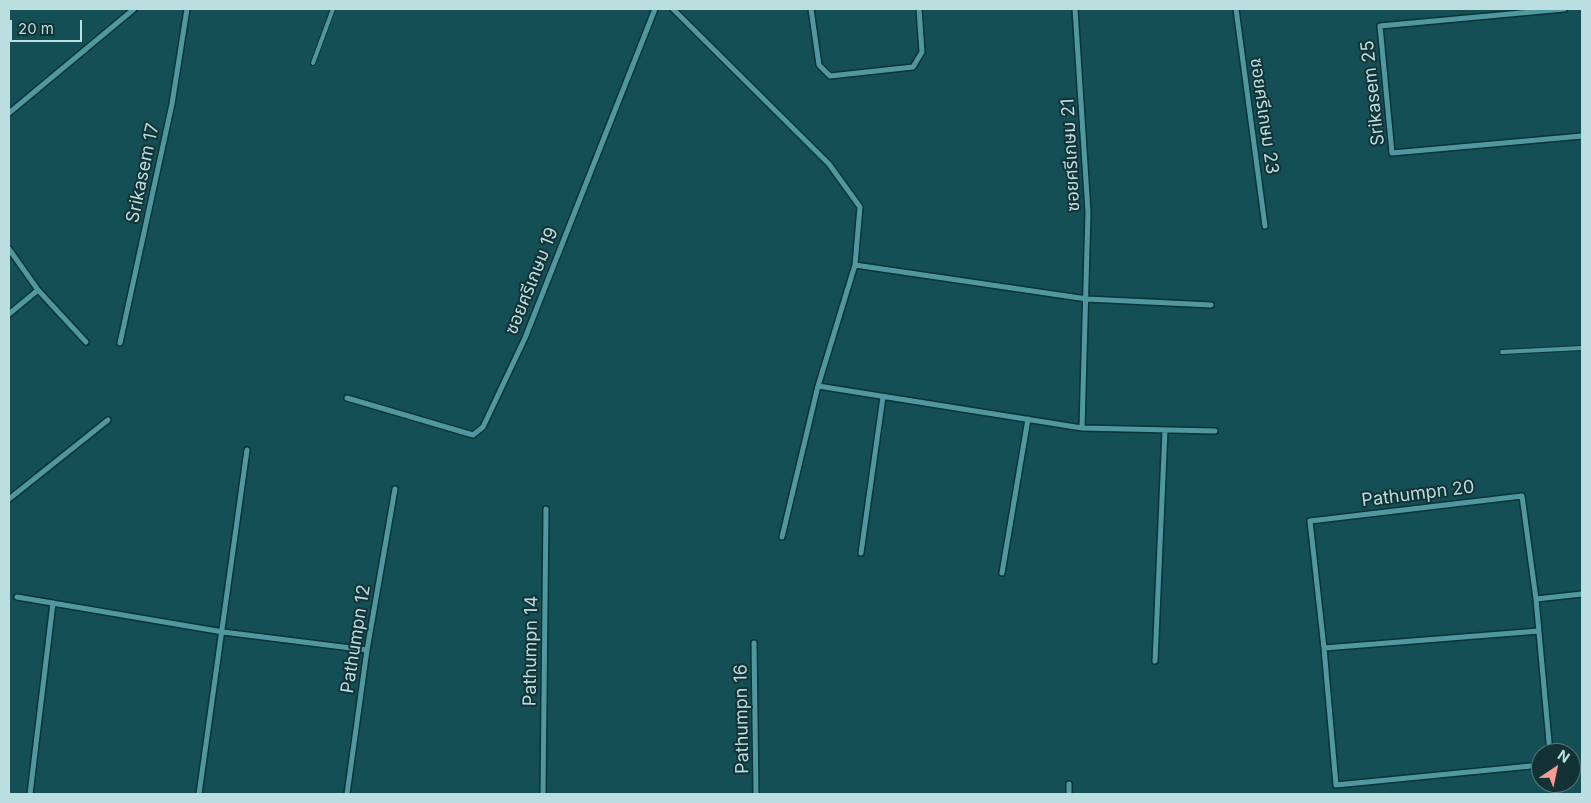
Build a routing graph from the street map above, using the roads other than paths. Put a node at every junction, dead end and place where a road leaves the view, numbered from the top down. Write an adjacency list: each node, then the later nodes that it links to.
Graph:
1 (134, 9): 12 (street)
2 (187, 9): 22 (street, Srikasem 17)
3 (334, 9): 11 (lane)
4 (655, 9): 27 (street, ซอยศรีเกษม 19)
5 (673, 9): 16 (street)
6 (811, 9): 7 (street)
7 (919, 9)
8 (1075, 9): 18 (street, ซอยศรีเกษม 21)
9 (1236, 9): 14 (street, ซอยศรีเกษม 23)
10 (1564, 9): 13 (street, Srikasem 25)
11 (313, 63)
12 (9, 113)
13 (1582, 136)
14 (1265, 226)
15 (9, 249): 17 (street)
16 (855, 265): 18 (street); 25 (street)
17 (38, 290): 20 (street); 21 (street)
18 (1087, 299): 19 (street); 30 (street, ซอยศรีเกษม 21)
19 (1212, 305)
20 (9, 314)
21 (86, 342)
22 (120, 343)
23 (1582, 348): 24 (lane)
24 (1502, 352)
25 (818, 386): 26 (street); 37 (street)
26 (883, 397): 29 (street); 38 (street)
27 (347, 398)
28 (108, 420): 35 (street)
29 (1028, 420): 30 (street); 39 (street)
30 (1082, 428): 31 (street)
31 (1165, 430): 32 (street); 49 (street)
32 (1215, 431)
33 (247, 450): 45 (street)
34 (395, 489): 48 (street, Pathumpn 12)
35 (9, 499)
36 (546, 509): 56 (street, Pathumpn 14)
37 (782, 536)
38 (861, 553)
39 (1002, 572)
40 (1582, 594): 42 (street)
41 (17, 597): 43 (street)
42 (1536, 599): 44 (street, Pathumpn 20); 47 (street, Pathumpn 20)
43 (53, 603): 45 (street); 53 (street)
44 (1539, 631): 47 (street); 50 (street, Pathumpn 20)
45 (222, 632): 48 (street); 54 (street)
46 (754, 643): 57 (street, Pathumpn 16)
47 (1324, 648): 51 (street, Pathumpn 20)
48 (367, 650): 55 (street, Pathumpn 12)
49 (1155, 661)
50 (1549, 743)
51 (1531, 765)
52 (1069, 784): 58 (street)
53 (30, 794)
54 (199, 794)
55 (347, 794)
56 (543, 794)
57 (756, 794)
58 (1069, 794)

